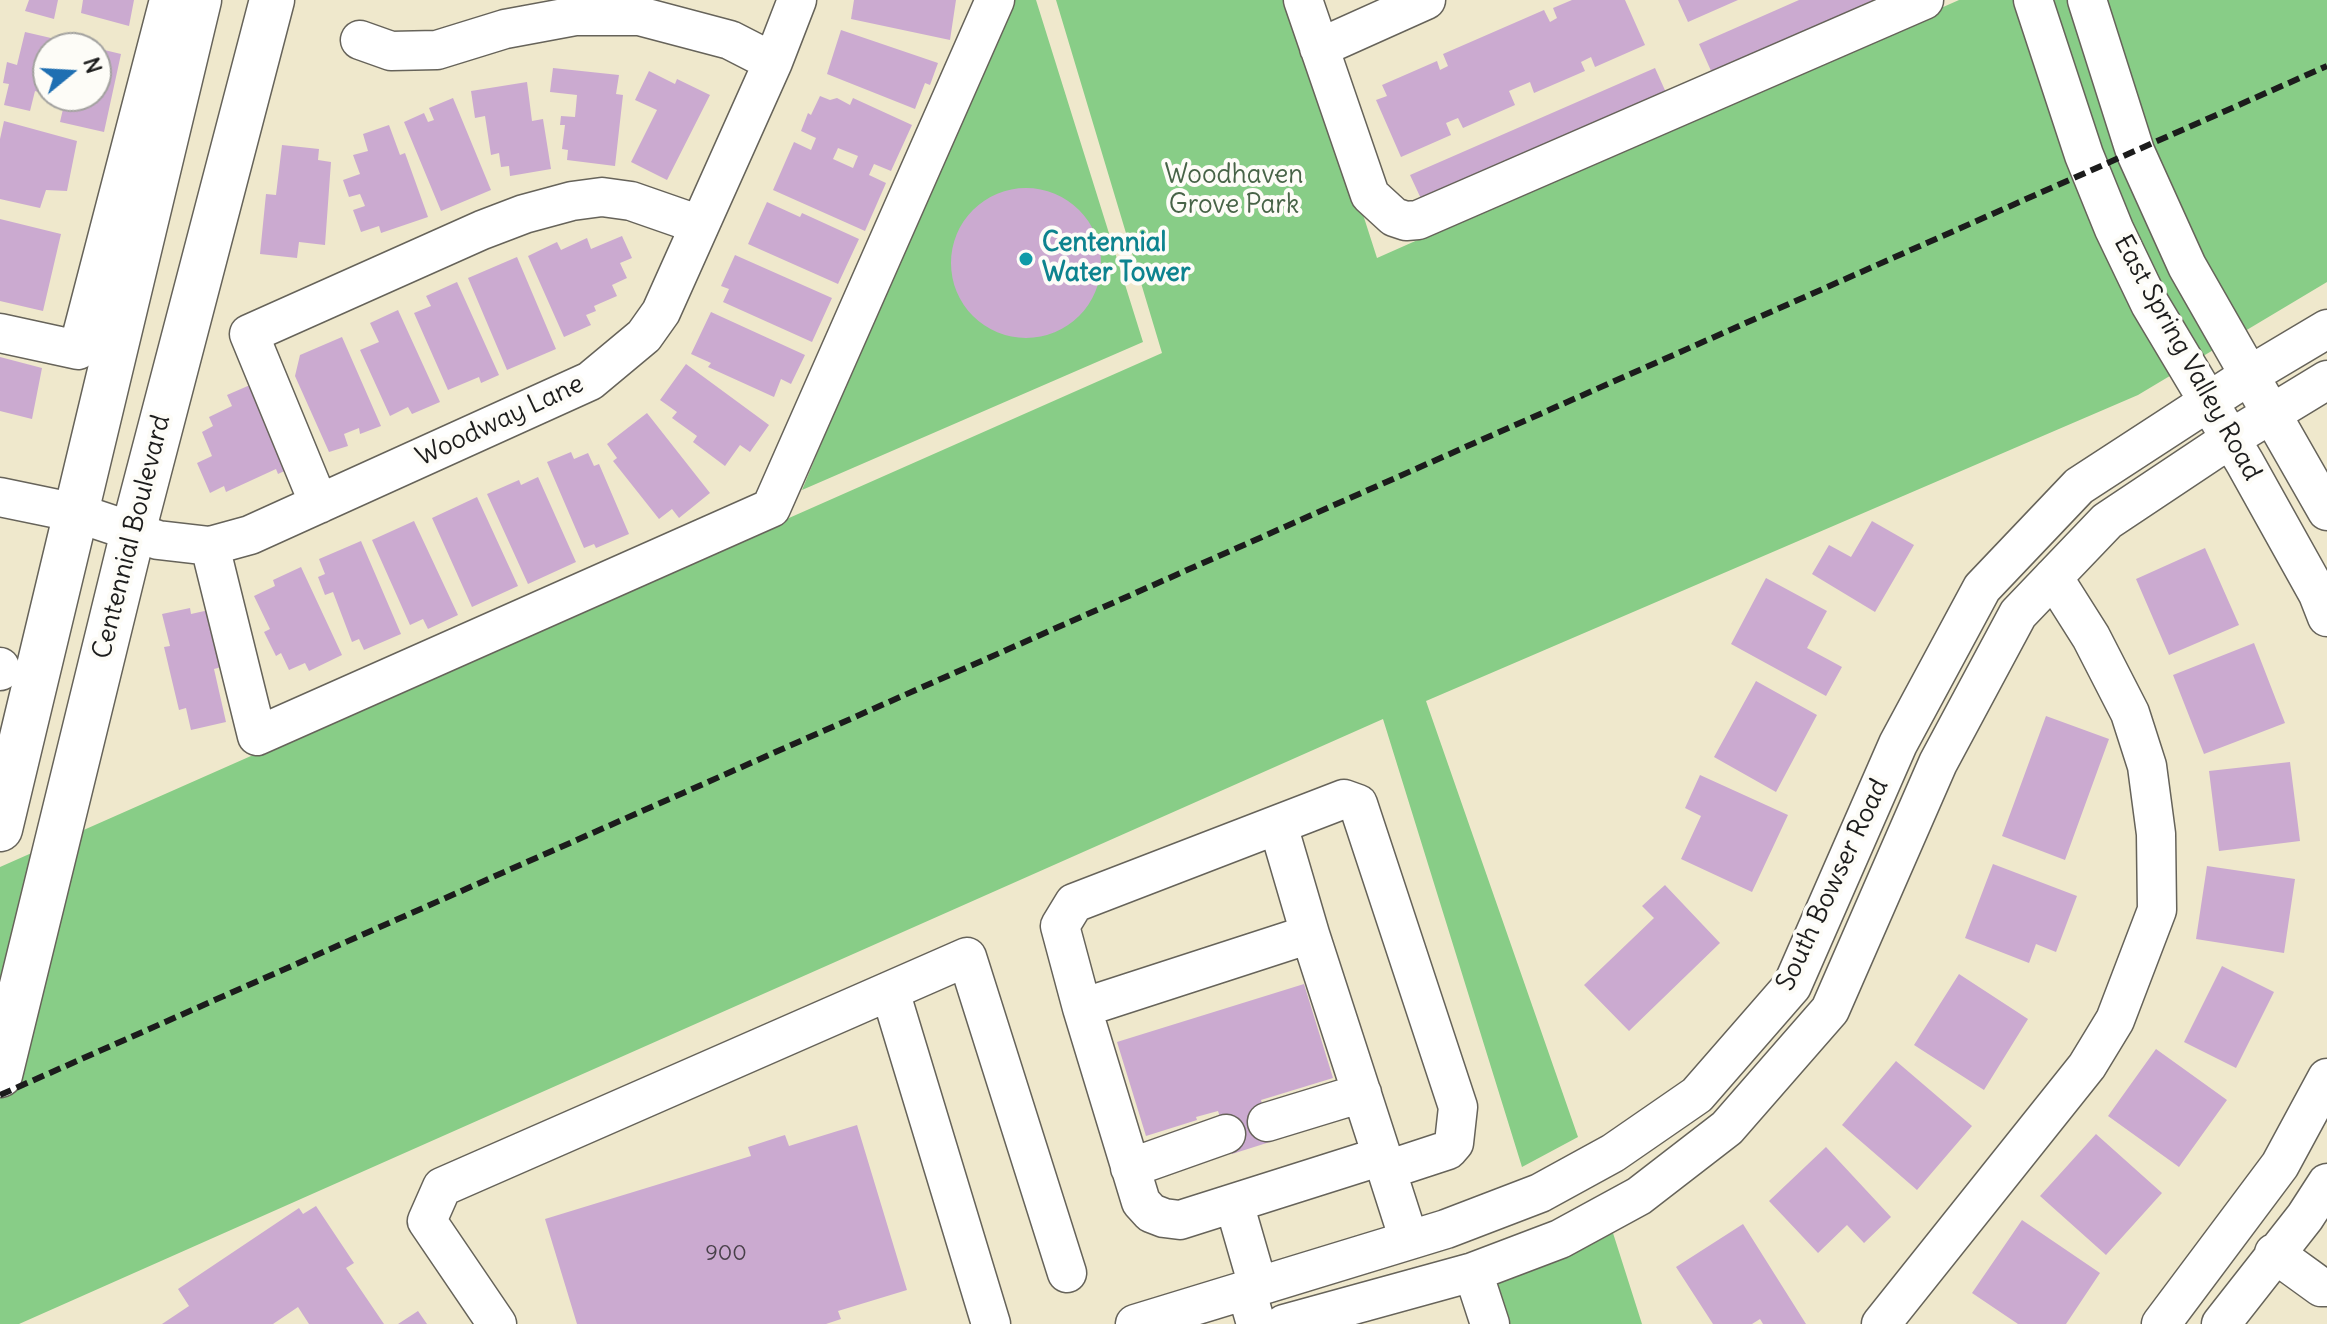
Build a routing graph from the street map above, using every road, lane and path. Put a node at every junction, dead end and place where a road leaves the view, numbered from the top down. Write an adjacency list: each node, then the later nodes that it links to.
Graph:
1 (169, 0): 16 (street)
2 (199, 0): 25 (main road)
3 (272, 0): 26 (main road, Centennial Boulevard)
4 (797, 0): 13 (street, Woodway Lane)
5 (995, 0): 27 (street)
6 (1303, 0): 12 (street)
7 (1426, 0): 12 (street)
8 (1924, 0): 12 (street)
9 (2033, 0): 19 (street, East Spring Valley Road)
10 (2087, 0): 17 (street, East Spring Valley Road)
11 (360, 40): 13 (street)
12 (1319, 48)
13 (773, 62): 14 (street, Woodway Lane)
14 (700, 225): 23 (street, Woodway Lane); 23 (street)
15 (2327, 329): 17 (street, South Bowser Road)
16 (0, 333)
17 (2248, 376): 19 (street, South Bowser Road); 20 (street, East Spring Valley Road)
18 (2327, 380): 20 (street, South Bowser Road)
19 (2208, 402): 21 (street, East Spring Valley Road); 44 (street, South Bowser Road)
20 (2270, 414): 21 (street, South Bowser Road); 24 (street, East Spring Valley Road)
21 (2230, 439): 28 (street, South Bowser Road); 29 (street, East Spring Valley Road)
22 (0, 497): 25 (street, Woodway Lane)
23 (319, 504): 27 (street, Woodway Lane)
24 (2327, 511)
25 (77, 513): 26 (street, Woodway Lane); 31 (main road)
26 (133, 532): 27 (street, Woodway Lane); 35 (main road, Centennial Boulevard)
27 (210, 546)
28 (2053, 577): 46 (street, South Bowser Road); 55 (street)
29 (2327, 617)
30 (1278, 825): 32 (street); 34 (street); 40 (street)
31 (0, 829)
32 (1310, 934): 34 (street); 37 (street)
33 (890, 991): 47 (street); 50 (street); 51 (street)
34 (1082, 1008): 41 (street)
35 (0, 1075)
36 (2327, 1078): 56 (street)
37 (1362, 1093): 38 (street); 40 (street)
38 (1267, 1122)
39 (1226, 1134): 41 (street)
40 (1384, 1163): 43 (street); 44 (street)
41 (1130, 1168): 43 (street)
42 (2327, 1183): 45 (street)
43 (1234, 1203): 49 (street)
44 (1409, 1240): 49 (street, South Bowser Road)
45 (2274, 1253): 48 (street); 57 (street)
46 (1473, 1272): 53 (street, South Bowser Road); 54 (street)
47 (1067, 1273)
48 (2327, 1287)
49 (1253, 1300): 52 (street, South Bowser Road)
50 (497, 1324)
51 (991, 1324)
52 (1135, 1324)
53 (1284, 1324)
54 (1490, 1324)
55 (1881, 1324)
56 (2161, 1324)
57 (2221, 1324)

